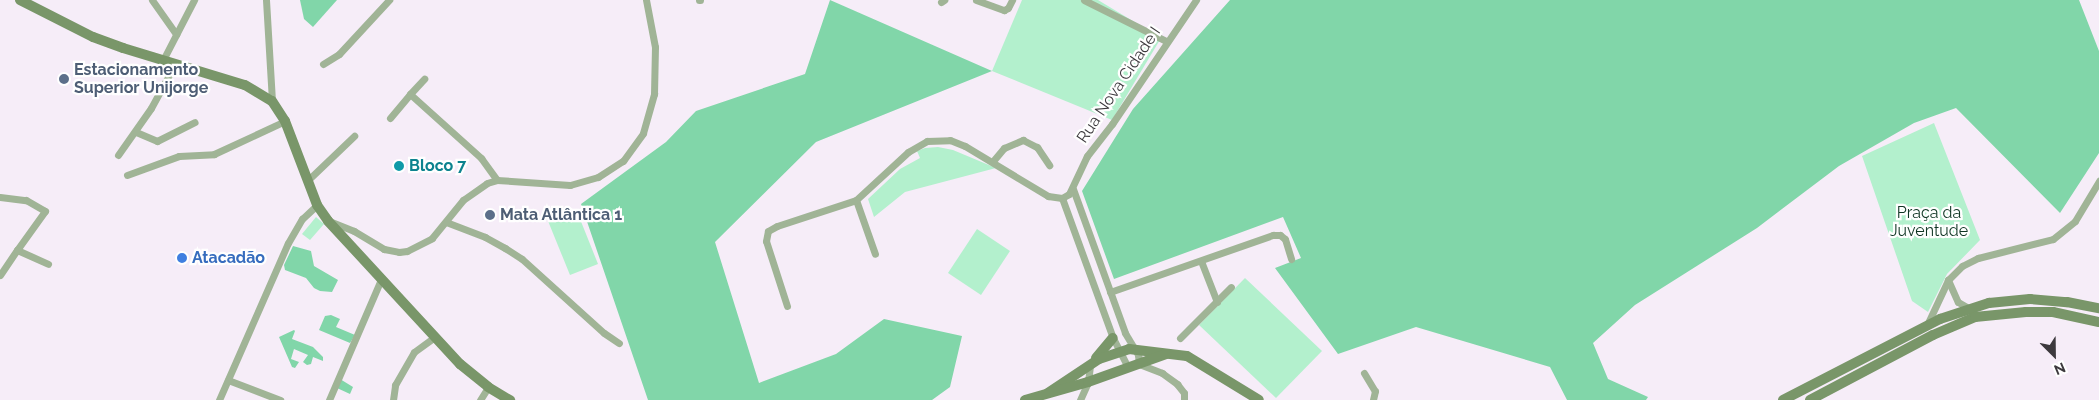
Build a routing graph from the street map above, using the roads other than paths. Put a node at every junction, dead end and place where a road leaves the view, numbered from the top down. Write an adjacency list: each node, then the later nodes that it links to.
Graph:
1 (20, 0): 14 (main road)
2 (152, 0): 12 (street)
3 (194, 0): 12 (street)
4 (266, 0): 19 (street)
5 (389, 0): 16 (street)
6 (646, 0): 30 (street)
7 (976, 0): 8 (street)
8 (1012, 0)
9 (1084, 0): 11 (street)
10 (1196, 0): 13 (street, Rua Nova Cidade I)
11 (1098, 3): 13 (street)
12 (176, 34): 14 (street)
13 (1166, 40): 32 (street, Rua Nova Cidade I)
14 (163, 60): 15 (main road)
15 (175, 64): 19 (main road); 23 (street)
16 (323, 64)
17 (424, 79): 18 (street)
18 (410, 94): 20 (street); 30 (street)
19 (272, 102): 22 (main road)
20 (390, 118)
21 (195, 122): 23 (street)
22 (285, 122): 28 (street); 29 (main road)
23 (136, 132): 25 (street)
24 (354, 136): 29 (street)
25 (118, 156)
26 (993, 161): 27 (street); 34 (street); 35 (street)
27 (1049, 165)
28 (126, 175)
29 (308, 180): 36 (main road)
30 (497, 180): 38 (street)
31 (2099, 181): 46 (street)
32 (1073, 189): 34 (street, Rua Nova Cidade I); 47 (street)
33 (0, 197): 39 (street)
34 (1062, 198): 48 (street)
35 (856, 200): 40 (street); 52 (street)
36 (317, 205): 37 (main road); 69 (street)
37 (328, 221): 38 (street); 45 (main road)
38 (446, 222): 61 (street)
39 (17, 250): 43 (street); 44 (street)
40 (874, 254)
41 (1291, 259): 42 (street)
42 (1201, 261): 50 (street); 51 (street)
43 (48, 264)
44 (0, 275)
45 (381, 279): 58 (main road); 75 (street)
46 (1948, 280): 54 (street); 56 (street)
47 (1106, 283): 48 (street); 50 (street)
48 (1096, 287): 59 (street)
49 (1231, 287): 51 (street)
50 (1110, 292): 57 (street)
51 (1217, 302): 60 (street)
52 (787, 306)
53 (2099, 308): 54 (main road)
54 (1970, 309): 56 (main road)
55 (2099, 322): 85 (main road)
56 (1927, 325): 84 (main road)
57 (1125, 333): 59 (street); 62 (street)
58 (433, 338): 71 (main road); 76 (street)
59 (1113, 338): 63 (street); 66 (main road)
60 (1180, 338)
61 (619, 343)
62 (1134, 349): 63 (main road); 64 (main road); 65 (street)
63 (1118, 350): 66 (main road); 67 (street)
64 (1167, 354): 65 (main road); 82 (main road)
65 (1139, 364): 67 (main road); 81 (street)
66 (1090, 365): 70 (street); 72 (main road)
67 (1128, 367): 70 (main road)
68 (1364, 373): 83 (street)
69 (228, 380): 73 (street); 74 (street)
70 (1088, 382): 72 (main road); 80 (street)
71 (488, 386): 77 (street); 78 (main road)
72 (1048, 393): 79 (main road)
73 (220, 400)
74 (280, 400)
75 (329, 400)
76 (393, 400)
77 (480, 400)
78 (510, 400)
79 (1025, 400)
80 (1080, 400)
81 (1184, 400)
82 (1259, 400)
83 (1373, 400)
84 (1783, 400)
85 (1810, 400)

